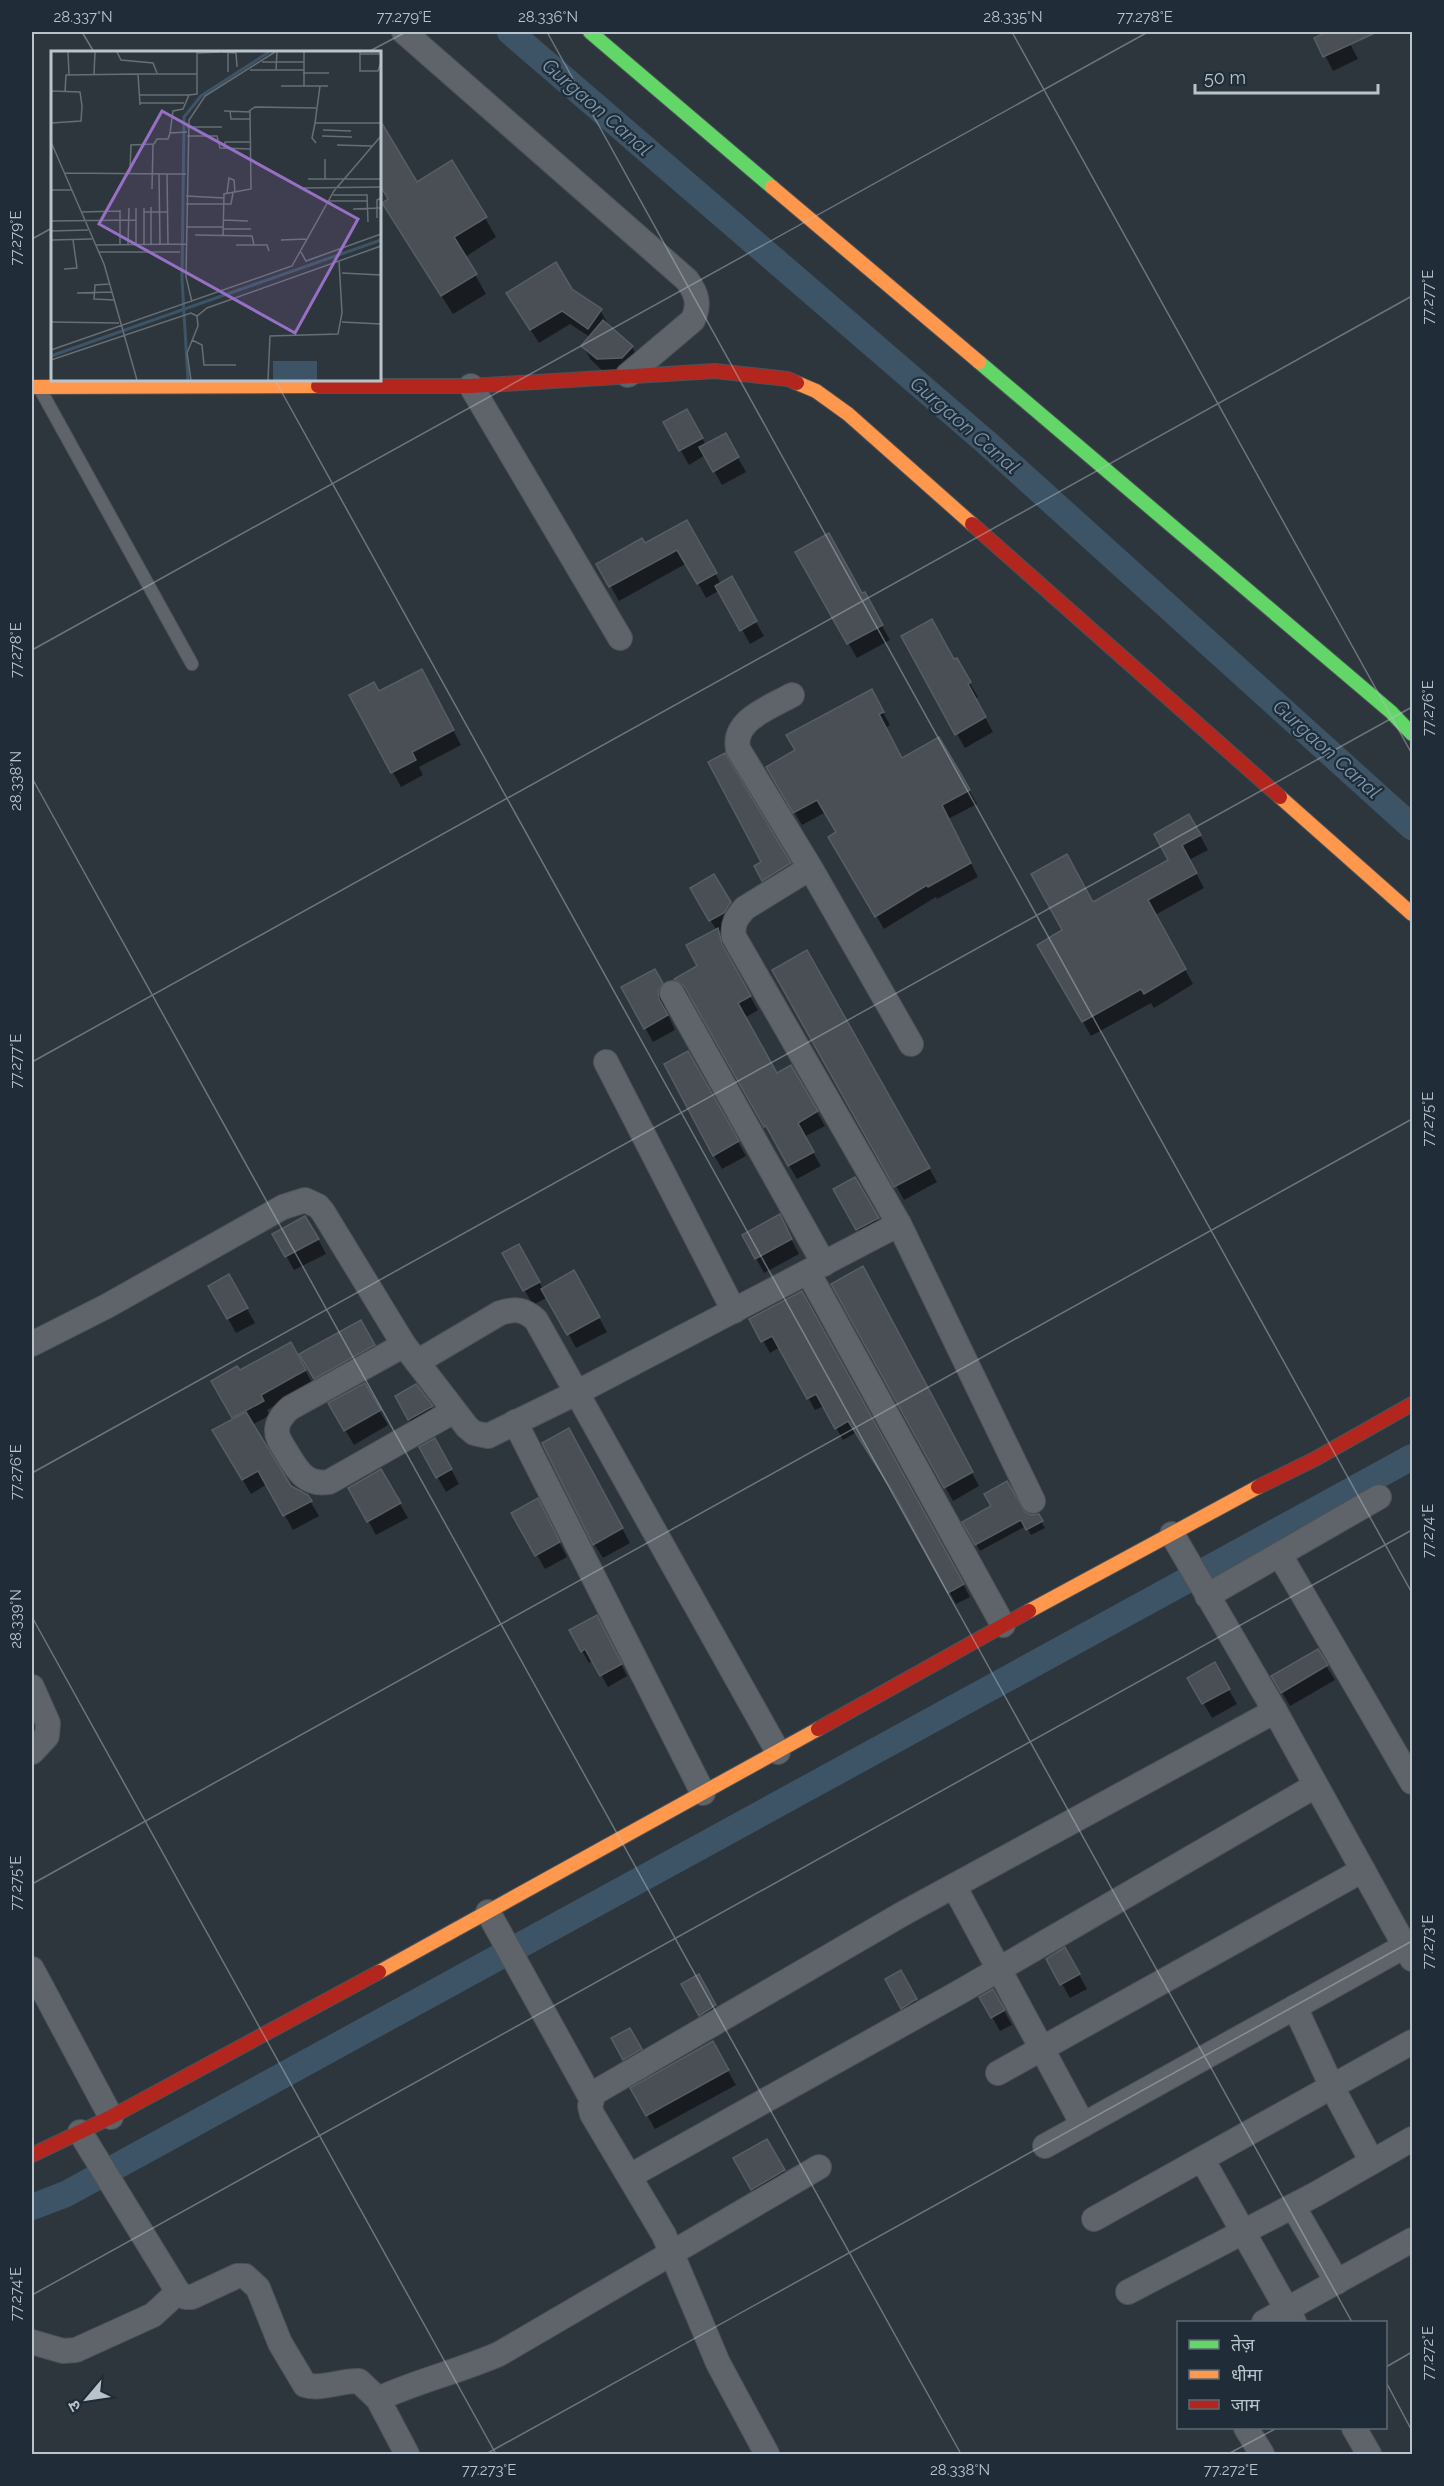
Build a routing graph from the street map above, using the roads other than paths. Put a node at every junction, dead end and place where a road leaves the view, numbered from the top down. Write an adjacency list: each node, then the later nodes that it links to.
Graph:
1 (404, 32): 3 (street)
2 (590, 32): 9 (street)
3 (628, 375): 4 (street); 11 (street)
4 (471, 386): 5 (street); 6 (street)
5 (35, 387): 7 (lane)
6 (620, 638)
7 (192, 664)
8 (792, 695): 10 (street)
9 (1413, 734)
10 (810, 868): 13 (street); 15 (street)
11 (1413, 914)
12 (672, 993): 16 (street)
13 (911, 1044)
14 (606, 1062): 17 (street)
15 (899, 1224): 16 (street); 25 (street)
16 (816, 1268): 17 (street); 29 (street)
17 (734, 1311): 20 (street)
18 (32, 1344): 19 (street)
19 (410, 1354): 20 (street); 22 (street); 22 (street)
20 (578, 1392): 23 (street); 33 (street)
21 (1413, 1404): 26 (street)
22 (454, 1411): 23 (street)
23 (514, 1422): 36 (street)
24 (1379, 1497): 27 (street)
25 (1033, 1501)
26 (1172, 1534): 28 (street); 29 (street)
27 (1280, 1555): 28 (street); 34 (street)
28 (1198, 1580): 31 (street)
29 (1003, 1625): 33 (street)
30 (32, 1687): 32 (street)
31 (1275, 1712): 35 (street); 38 (street)
32 (32, 1752)
33 (778, 1752): 36 (street)
34 (1413, 1782)
35 (1315, 1786): 37 (street); 41 (street)
36 (704, 1793): 39 (street)
37 (1363, 1870): 40 (street); 45 (street)
38 (954, 1886): 41 (street); 48 (street)
39 (488, 1912): 48 (street); 49 (street)
40 (1409, 1952): 43 (street)
41 (1000, 1969): 45 (street); 58 (street)
42 (32, 1970): 49 (street)
43 (1295, 2007): 47 (street); 50 (street)
44 (1413, 2042): 47 (street)
45 (1041, 2048): 46 (street); 50 (street)
46 (998, 2073)
47 (1332, 2087): 55 (street); 56 (street)
48 (591, 2098): 58 (street)
49 (111, 2117): 51 (street)
50 (1083, 2125): 53 (street)
51 (80, 2132): 54 (street); 65 (street)
52 (1413, 2139): 56 (street)
53 (1045, 2146)
54 (32, 2155)
55 (1202, 2159): 60 (street); 61 (street)
56 (1372, 2162): 59 (street)
57 (819, 2167): 63 (street)
58 (630, 2176): 63 (street)
59 (1293, 2206): 61 (street); 64 (street)
60 (1094, 2219)
61 (1241, 2232): 66 (street); 67 (street)
62 (1413, 2240): 64 (street)
63 (673, 2252): 70 (street); 74 (street)
64 (1337, 2282): 67 (street)
65 (178, 2292): 69 (street); 70 (street)
66 (1128, 2292)
67 (1290, 2316): 68 (street)
68 (1268, 2321)
69 (32, 2342)
70 (378, 2399): 73 (street)
71 (1247, 2429): 75 (street)
72 (1355, 2429): 76 (street)
73 (407, 2454)
74 (767, 2454)
75 (1262, 2454)
76 (1370, 2454)

